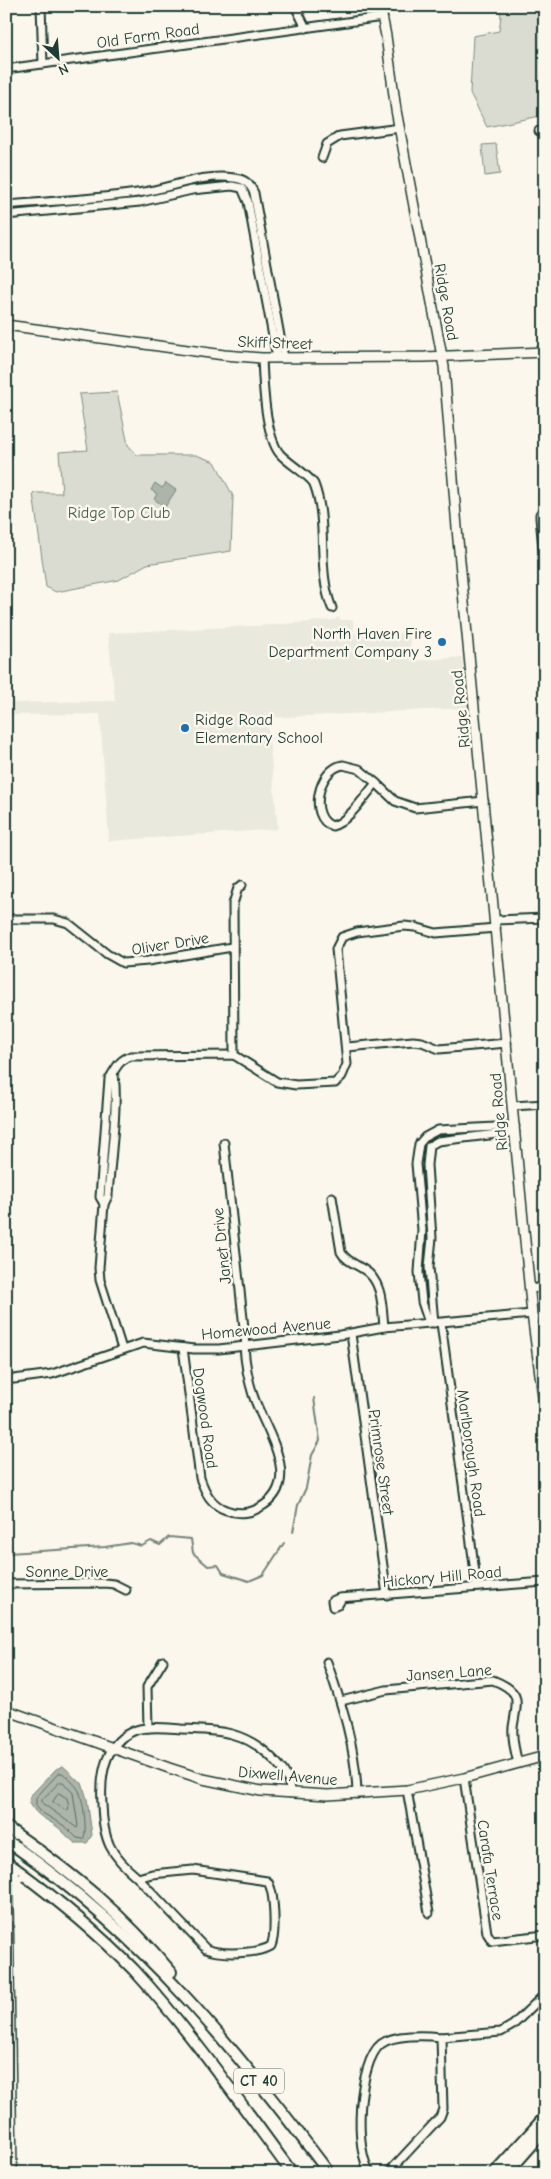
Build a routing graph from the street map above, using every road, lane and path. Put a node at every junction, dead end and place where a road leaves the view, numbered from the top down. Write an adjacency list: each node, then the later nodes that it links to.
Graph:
1 (41, 6): 6 (street)
2 (295, 6): 5 (street)
3 (380, 6): 4 (main road, Ridge Road)
4 (383, 17): 5 (street, Old Farm Road); 8 (main road, Ridge Road)
5 (306, 28): 6 (street, Old Farm Road)
6 (43, 64): 7 (street, Old Farm Road)
7 (6, 69)
8 (400, 128): 9 (street); 19 (main road, Ridge Road)
9 (322, 158)
10 (242, 183): 11 (street); 13 (street); 21 (street)
11 (147, 191): 12 (street); 13 (street)
12 (112, 195): 14 (street); 15 (street)
13 (148, 201): 15 (street)
14 (6, 205)
15 (114, 205): 16 (street)
16 (6, 215)
17 (6, 325): 20 (main road, Skiff Street)
18 (545, 352): 19 (main road, Skiff Street)
19 (442, 356): 21 (main road, Skiff Street); 26 (main road, Ridge Road)
20 (262, 358): 21 (main road, Skiff Street); 24 (street)
21 (281, 358)
22 (542, 512): 23 (street)
23 (545, 568)
24 (332, 608)
25 (376, 783): 25 (street); 26 (street)
26 (484, 801): 30 (main road, Ridge Road)
27 (242, 884): 31 (street)
28 (545, 918): 30 (street)
29 (6, 919): 31 (street, Oliver Drive)
30 (496, 924): 32 (main road, Ridge Road); 33 (street)
31 (232, 947): 34 (street)
32 (507, 1044): 33 (street); 36 (main road, Ridge Road)
33 (346, 1047): 34 (street)
34 (234, 1055): 50 (street)
35 (545, 1104): 36 (street)
36 (513, 1106): 37 (main road, Ridge Road)
37 (515, 1129): 38 (street); 40 (street); 43 (main road, Ridge Road)
38 (425, 1137): 40 (street); 45 (street, Marlborough Road)
39 (224, 1143): 48 (street, Janet Drive)
40 (431, 1144): 45 (street, Marlborough Road)
41 (332, 1197): 46 (street)
42 (545, 1287): 43 (street)
43 (530, 1289): 44 (main road, Ridge Road)
44 (532, 1314): 45 (street, Homewood Avenue); 52 (main road, Ridge Road)
45 (434, 1323): 46 (street, Homewood Avenue); 55 (street, Marlborough Road)
46 (384, 1327): 47 (street, Homewood Avenue)
47 (351, 1334): 48 (street, Homewood Avenue); 57 (street, Primrose Street)
48 (245, 1346): 49 (street, Homewood Avenue); 49 (street, Dogwood Road)
49 (183, 1348): 50 (street, Homewood Avenue)
50 (122, 1349): 51 (street, Homewood Avenue)
51 (6, 1380)
52 (545, 1412)
53 (545, 1582): 55 (street, Hickory Hill Road)
54 (6, 1584): 56 (street, Sonne Drive)
55 (477, 1587): 57 (street, Hickory Hill Road)
56 (126, 1590)
57 (387, 1594): 58 (street, Hickory Hill Road)
58 (342, 1598)
59 (163, 1661): 63 (street)
60 (327, 1662): 61 (street)
61 (341, 1701): 66 (street, Jansen Lane); 71 (street)
62 (6, 1710): 64 (main road, Dixwell Avenue)
63 (148, 1728): 64 (street); 70 (street)
64 (112, 1748): 70 (main road, Dixwell Avenue); 76 (street)
65 (545, 1756): 66 (main road, Dixwell Avenue)
66 (518, 1763): 68 (main road, Dixwell Avenue)
67 (6, 1769): 79 (main road)
68 (464, 1778): 69 (main road, Dixwell Avenue); 78 (street, Carafa Terrace)
69 (407, 1790): 71 (main road, Dixwell Avenue); 77 (street)
70 (290, 1793): 71 (main road, Dixwell Avenue)
71 (357, 1794)
72 (6, 1827): 80 (highway, bridge)
73 (6, 1840): 80 (highway, CT 40, bridge)
74 (6, 1862): 75 (highway, CT 40, bridge)
75 (13, 1873): 86 (highway, CT 40)
76 (138, 1878): 76 (street)
77 (428, 1913)
78 (545, 1935)
79 (8, 1956): 85 (main road)
80 (184, 1994): 87 (highway, CT 40)
81 (545, 1994): 82 (street)
82 (441, 2036): 88 (street); 89 (street)
83 (545, 2117): 90 (highway)
84 (545, 2130): 91 (highway)
85 (12, 2173)
86 (292, 2173)
87 (328, 2173)
88 (372, 2173)
89 (388, 2173)
90 (494, 2173)
91 (507, 2173)

